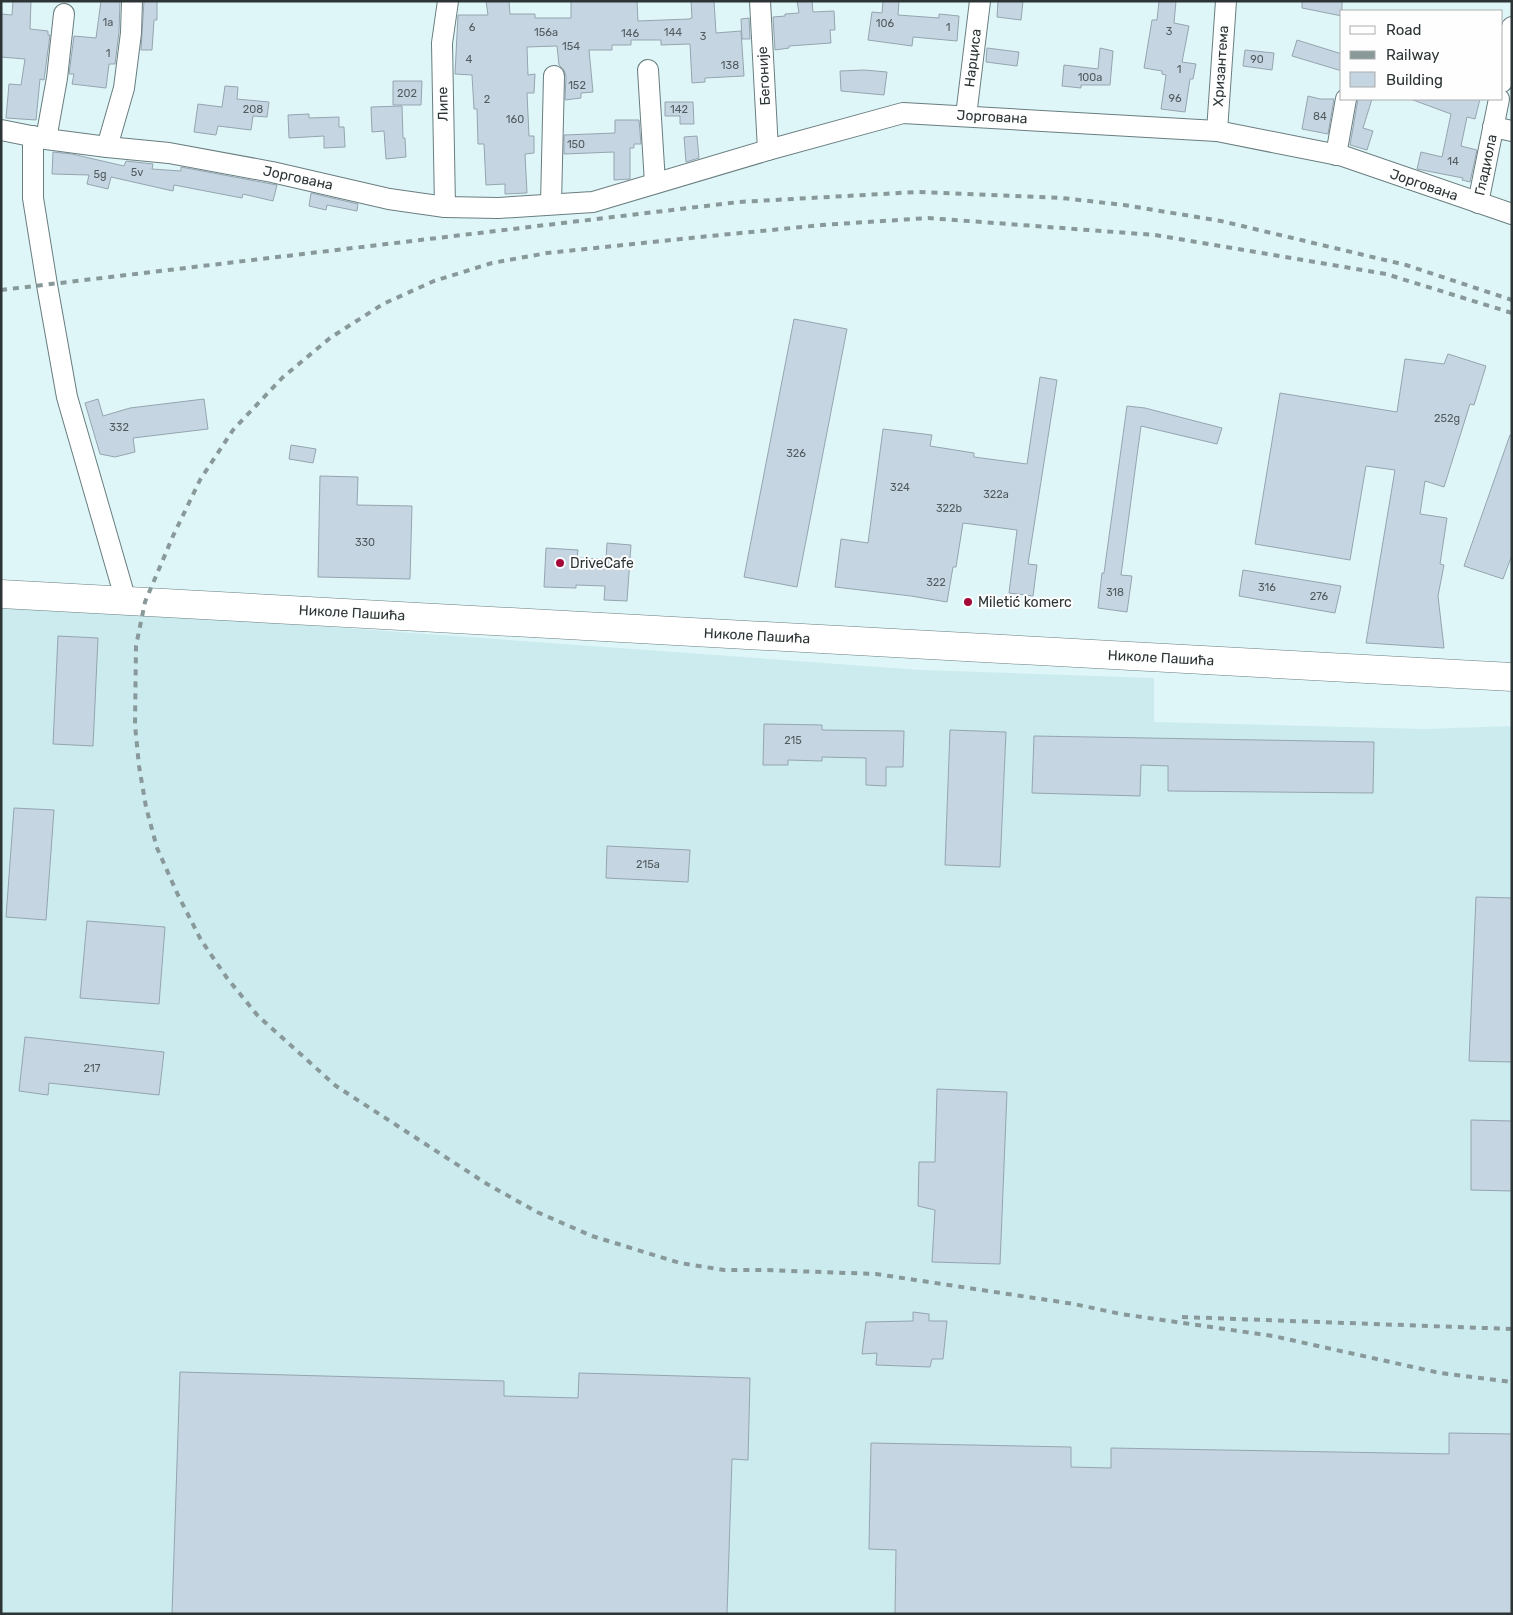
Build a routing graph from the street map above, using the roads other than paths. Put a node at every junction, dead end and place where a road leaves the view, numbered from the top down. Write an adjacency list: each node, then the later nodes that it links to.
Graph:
1 (132, 1): 18 (street)
2 (448, 1): 24 (street, Липе)
3 (760, 1): 19 (street, Бегоније)
4 (980, 1): 13 (street, Нарциса)
5 (1226, 1): 16 (street, Хризантема)
6 (64, 14): 17 (street)
7 (1512, 27): 10 (street)
8 (648, 70): 21 (street)
9 (554, 76): 22 (street)
10 (1503, 76)
11 (1346, 100): 20 (street)
12 (1499, 100): 14 (street, Гладиола)
13 (966, 116): 16 (street, Јоргована); 19 (street, Јоргована)
14 (1503, 129): 23 (street, Гладиола)
15 (1, 130): 17 (street, Јоргована)
16 (1217, 131): 20 (street, Јоргована)
17 (39, 137): 18 (street, Јоргована); 27 (street)
18 (107, 147): 24 (street, Јоргована)
19 (768, 150): 21 (street, Јоргована)
20 (1336, 155): 23 (street, Јоргована)
21 (654, 182): 22 (street, Јоргована)
22 (551, 204): 24 (street, Јоргована)
23 (1478, 204): 25 (street, Јоргована)
24 (445, 207)
25 (1512, 214)
26 (1, 594): 27 (main road, Николе Пашића)
27 (126, 601): 28 (main road, Николе Пашића)
28 (1512, 677)

